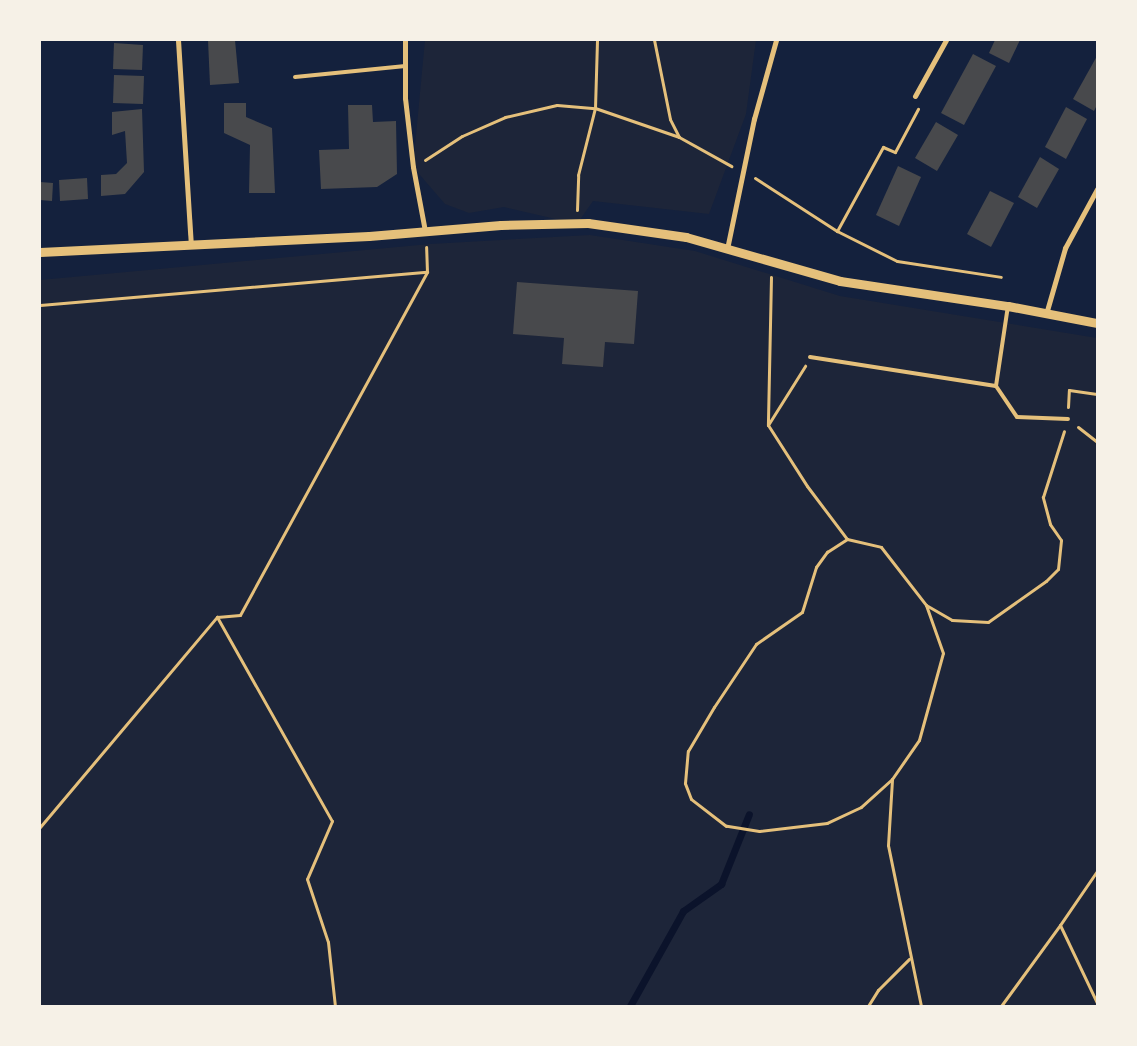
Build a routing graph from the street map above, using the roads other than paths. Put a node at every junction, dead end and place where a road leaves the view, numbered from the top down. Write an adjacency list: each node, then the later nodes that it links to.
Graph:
1 (178, 40): 10 (street)
2 (405, 40): 5 (street)
3 (776, 40): 11 (street)
4 (946, 40): 7 (street)
5 (405, 66): 6 (lane); 9 (street)
6 (295, 78)
7 (915, 96)
8 (1097, 189): 14 (street)
9 (425, 231): 10 (street); 11 (street)
10 (191, 245): 12 (street)
11 (727, 249): 13 (street)
12 (40, 252)
13 (1008, 306): 14 (street); 17 (lane)
14 (1046, 314): 15 (street)
15 (1097, 323)
16 (810, 357): 17 (lane)
17 (996, 386): 18 (lane)
18 (1068, 419)

